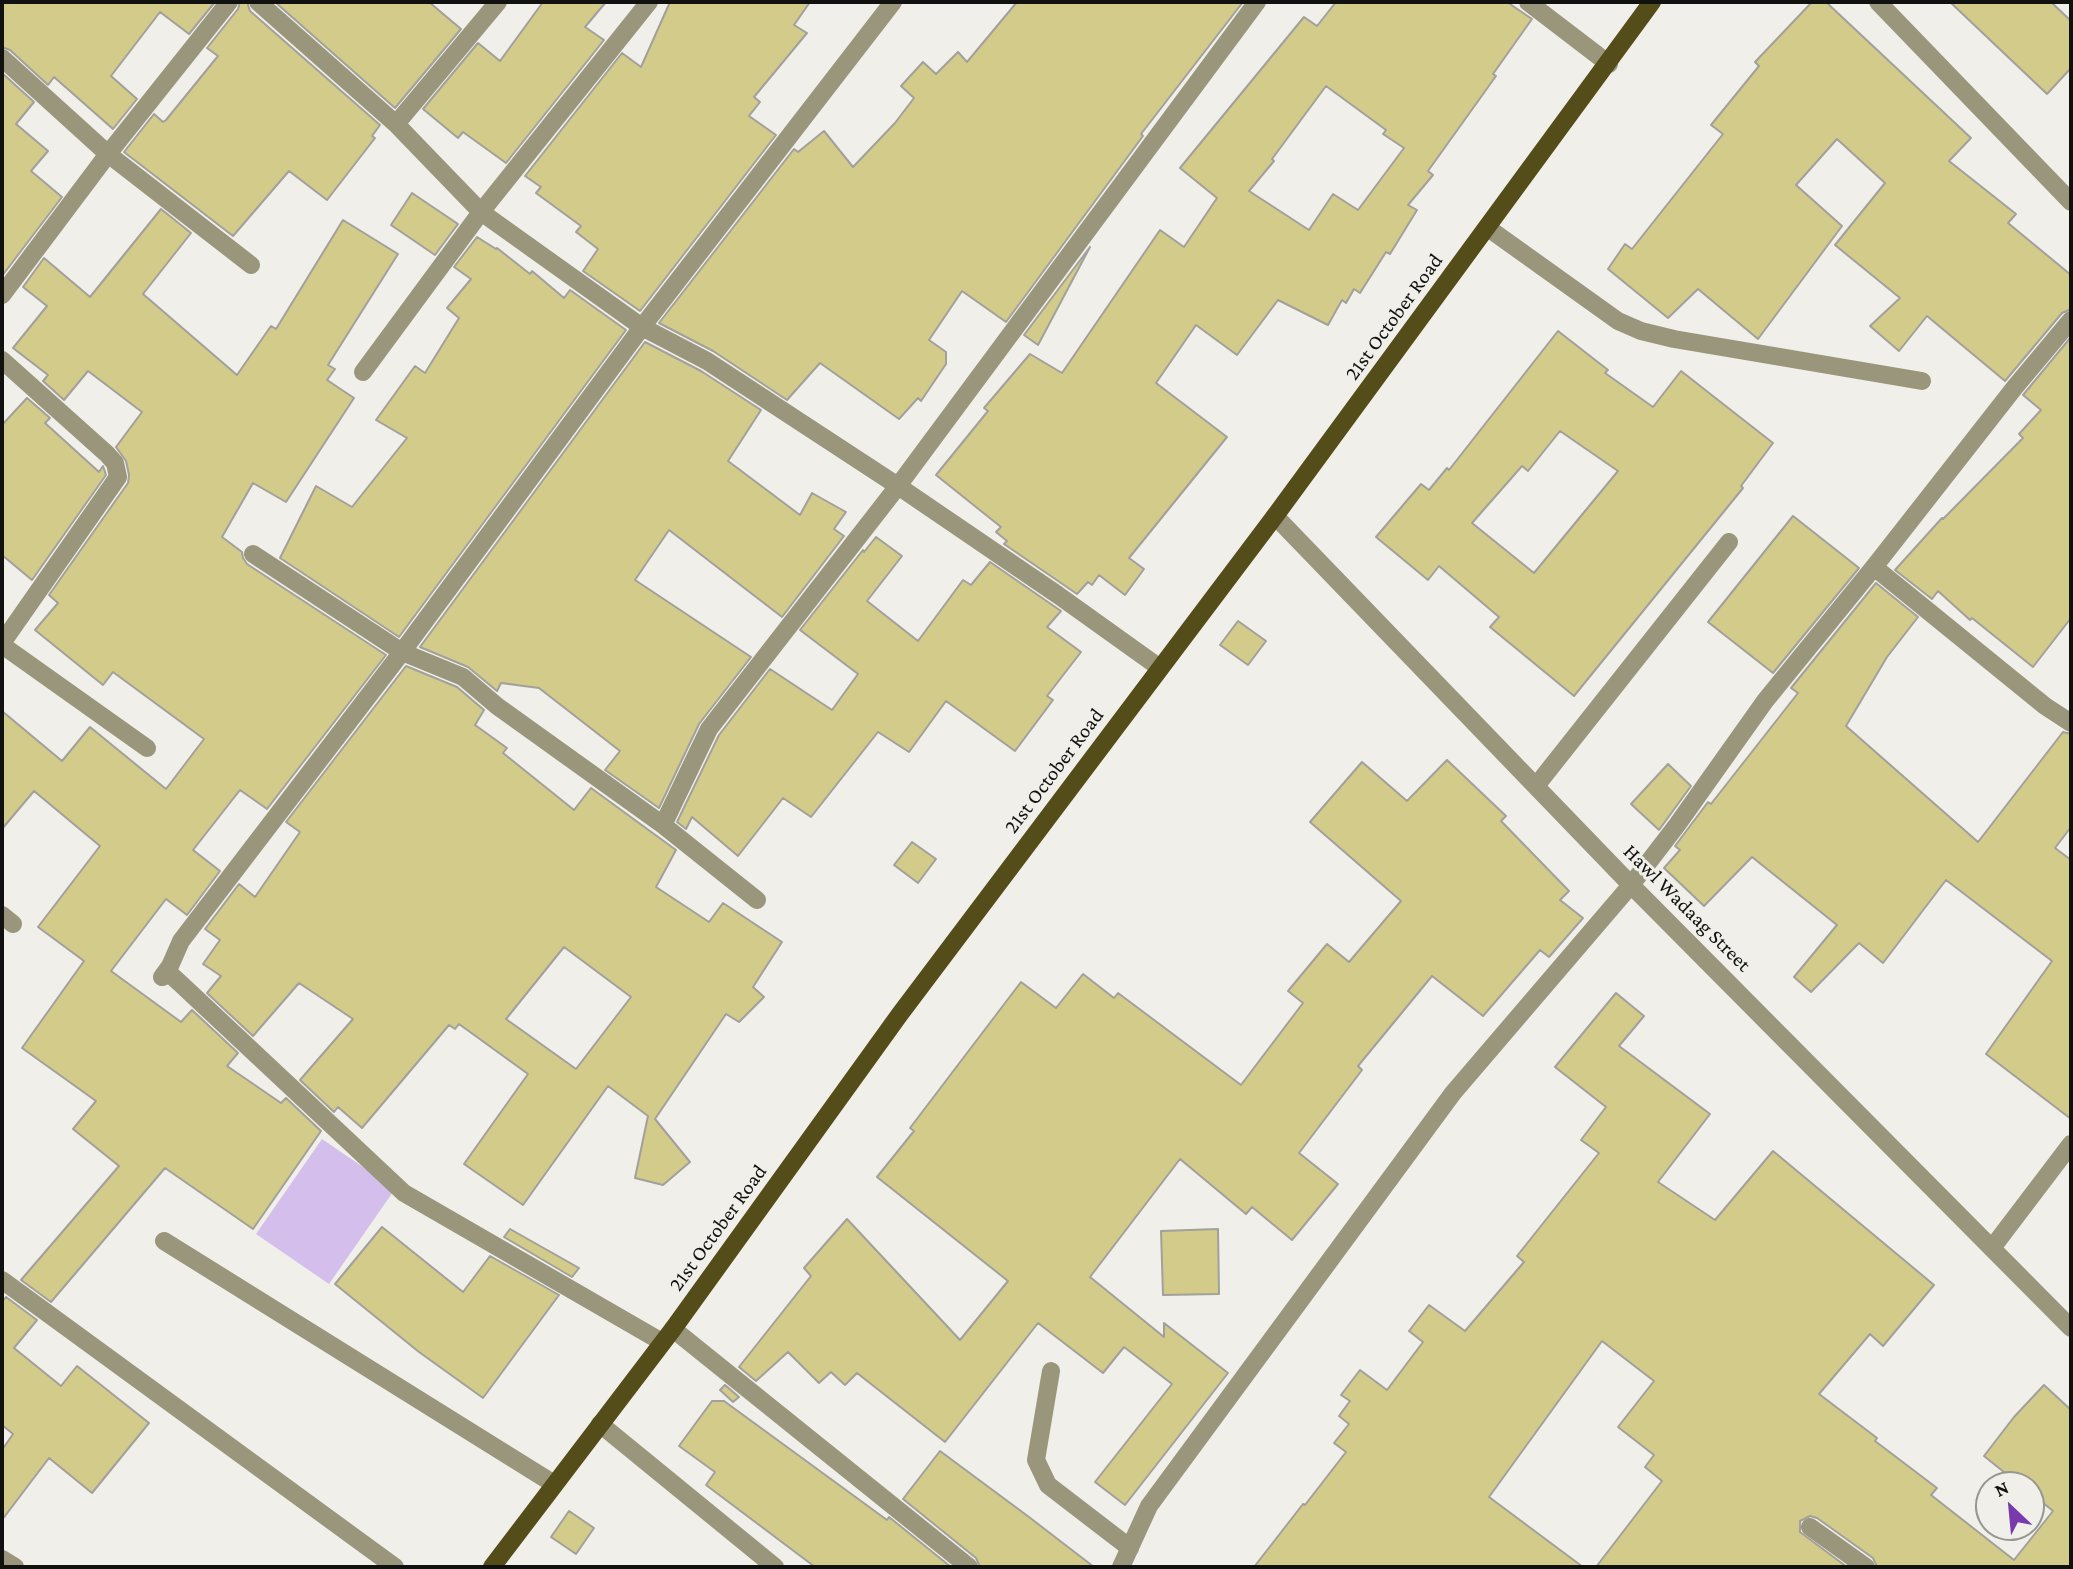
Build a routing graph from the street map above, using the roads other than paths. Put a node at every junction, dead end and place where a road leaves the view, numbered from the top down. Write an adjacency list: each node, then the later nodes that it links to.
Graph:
1 (229, 2): 13 (street)
2 (258, 2): 12 (street)
3 (498, 2): 12 (street)
4 (649, 2): 15 (street)
5 (893, 2): 20 (street)
6 (1257, 2): 24 (street)
7 (1528, 2): 11 (street)
8 (1653, 2): 11 (main road, 21st October Road)
9 (1878, 2): 14 (street)
10 (2, 58): 13 (street)
11 (1609, 64): 16 (main road, 21st October Road)
12 (396, 124): 15 (street)
13 (108, 154): 17 (street); 18 (street)
14 (2071, 202)
15 (481, 212): 20 (street); 22 (street)
16 (1488, 228): 23 (street); 25 (main road, 21st October Road)
17 (251, 265)
18 (2, 295)
19 (2071, 320): 28 (street)
20 (642, 327): 24 (street); 30 (street)
21 (2, 360): 29 (street)
22 (363, 372)
23 (1922, 381)
24 (898, 486): 31 (street); 35 (street)
25 (1275, 516): 31 (main road, 21st October Road); 34 (street, Hawl Wadaag Street)
26 (1729, 542): 34 (street)
27 (253, 554): 30 (street)
28 (1874, 567): 32 (street); 36 (street)
29 (2, 644): 33 (street)
30 (402, 652): 35 (street); 43 (street)
31 (1160, 668): 43 (main road, 21st October Road)
32 (2071, 723)
33 (147, 748)
34 (1536, 786): 36 (street, Hawl Wadaag Street)
35 (663, 825): 37 (street)
36 (1631, 885): 40 (street, Hawl Wadaag Street); 48 (street)
37 (757, 900)
38 (2071, 1144): 40 (street)
39 (163, 1241): 46 (street)
40 (1992, 1248): 42 (street, Hawl Wadaag Street)
41 (2, 1280): 51 (street)
42 (2071, 1328)
43 (667, 1335): 45 (main road, 21st October Road); 54 (street)
44 (1051, 1371): 48 (street)
45 (600, 1424): 46 (main road, 21st October Road); 53 (street)
46 (554, 1485): 52 (main road, 21st October Road)
47 (1810, 1527): 56 (street)
48 (1130, 1548): 55 (street)
49 (2, 1559): 50 (street)
50 (15, 1567)
51 (396, 1567)
52 (492, 1567)
53 (775, 1567)
54 (969, 1567)
55 (1121, 1567)
56 (1866, 1567)

